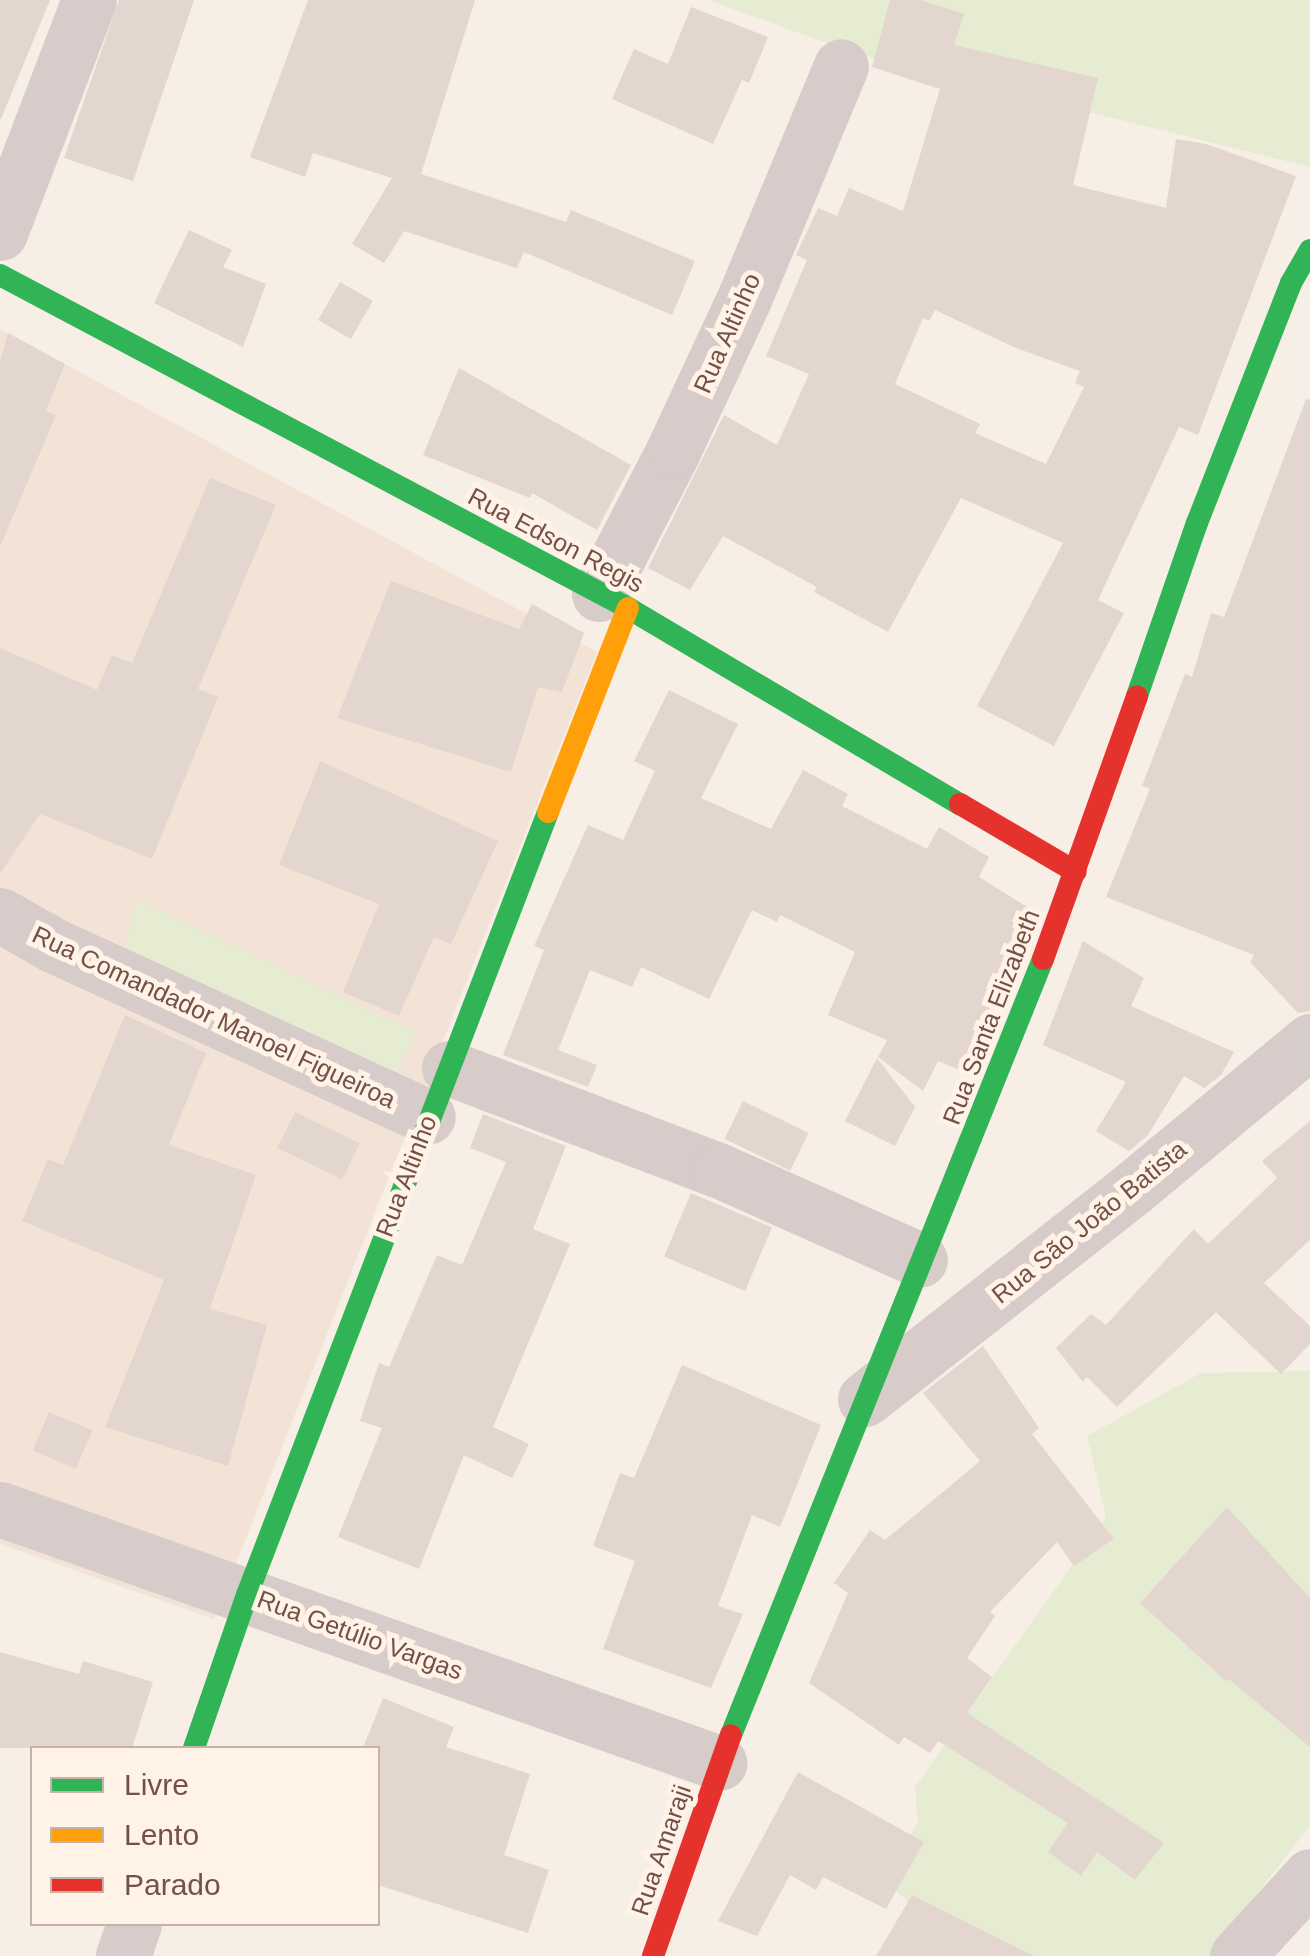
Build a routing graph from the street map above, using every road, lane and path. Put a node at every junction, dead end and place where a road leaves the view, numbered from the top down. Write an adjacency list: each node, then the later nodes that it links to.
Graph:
1 (89, 0): 3 (street)
2 (841, 66): 6 (street, Rua Altinho)
3 (0, 233)
4 (1310, 250): 7 (street, Rua Santa Elizabeth)
5 (0, 276): 6 (street, Rua Edson Regis)
6 (613, 601): 7 (street, Rua Edson Regis); 10 (street, Rua Altinho)
7 (1076, 872): 12 (street, Rua Santa Elizabeth)
8 (0, 915): 11 (street, Rua Comandador Manoel Figueiroa)
9 (1310, 1042): 13 (street, Rua São João Batista)
10 (449, 1068): 11 (street, Rua Altinho); 12 (street)
11 (428, 1117): 15 (street, Rua Altinho)
12 (920, 1260): 13 (street, Rua Santa Elizabeth)
13 (865, 1399): 17 (street, Rua Santa Elizabeth)
14 (0, 1509): 15 (street, Rua Getúlio Vargas)
15 (247, 1594): 16 (street, Rua Altinho); 17 (street, Rua Getúlio Vargas)
16 (195, 1746)
17 (720, 1763): 21 (street, Rua Amaraji)
18 (1310, 1876): 22 (street)
19 (133, 1926): 20 (street)
20 (123, 1956)
21 (653, 1956)
22 (1238, 1956)

